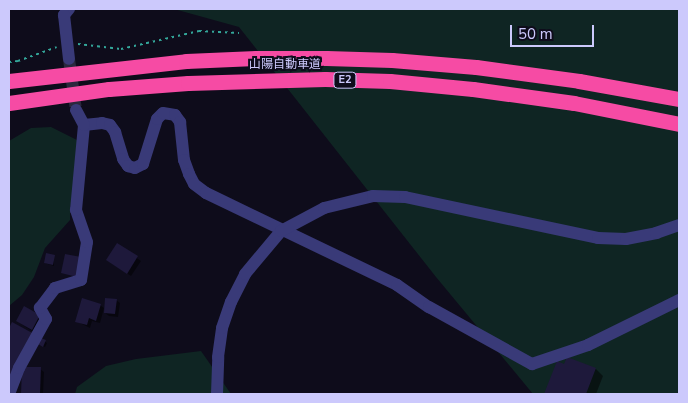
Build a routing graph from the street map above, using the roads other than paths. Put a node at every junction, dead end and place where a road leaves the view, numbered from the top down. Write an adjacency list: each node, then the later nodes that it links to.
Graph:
1 (69, 9): 2 (street)
2 (69, 59)
3 (9, 81): 4 (highway, 山陽自動車道 / E2)
4 (679, 99)
5 (9, 103): 7 (highway, 山陽自動車道 / E2)
6 (76, 110): 8 (street)
7 (679, 124)
8 (84, 125): 10 (street); 12 (street)
9 (679, 224): 10 (street)
10 (281, 231): 11 (street); 13 (street)
11 (679, 300)
12 (9, 394)
13 (217, 394)

